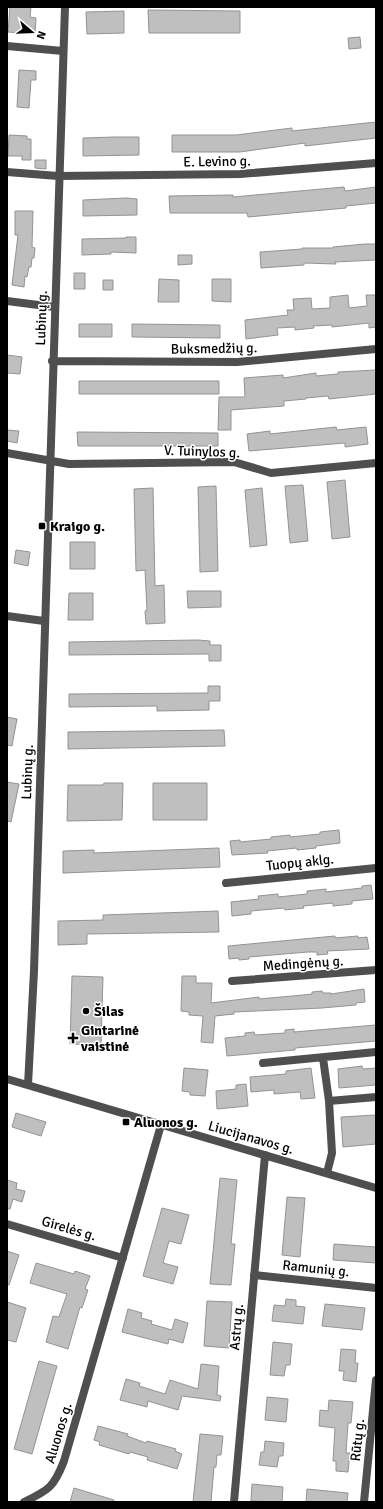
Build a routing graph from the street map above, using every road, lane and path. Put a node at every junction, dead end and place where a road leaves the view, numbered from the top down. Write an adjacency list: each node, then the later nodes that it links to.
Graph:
1 (64, 7): 3 (street, Lubinų g.)
2 (7, 46): 3 (street)
3 (63, 51): 6 (street, Lubinų g.)
4 (376, 163): 6 (street, E. Levino g.)
5 (7, 172): 6 (street)
6 (58, 176): 8 (street, Lubinų g.)
7 (7, 301): 8 (street)
8 (54, 307): 10 (street, Lubinų g.)
9 (376, 349): 10 (street, Buksmedžių g.)
10 (52, 361): 12 (street, Lubinų g.)
11 (7, 454): 12 (street)
12 (49, 460): 13 (street, V. Tuinylos g.); 15 (street, Lubinų g.)
13 (376, 463)
14 (7, 616): 15 (street)
15 (44, 621): 24 (street, Lubinų g.)
16 (376, 868): 17 (street, Tuopų aklg.)
17 (226, 883)
18 (376, 970): 19 (street, Medingėnų g.)
19 (232, 981)
20 (376, 1052): 21 (street)
21 (323, 1058): 22 (street); 26 (street)
22 (263, 1063)
23 (7, 1079): 24 (street, Liucijanavos g.)
24 (28, 1085): 27 (street, Liucijanavos g.)
25 (376, 1098): 26 (street)
26 (329, 1101): 29 (street)
27 (161, 1125): 28 (street, Liucijanavos g.); 32 (street, Aluonos g.)
28 (265, 1155): 29 (street, Liucijanavos g.); 33 (street, Astrų g.)
29 (327, 1173): 30 (street, Liucijanavos g.)
30 (376, 1188)
31 (7, 1224): 32 (street, Girelės g.)
32 (123, 1258): 36 (street, Aluonos g.)
33 (254, 1275): 34 (street, Ramunių g.); 37 (street, Astrų g.)
34 (376, 1288)
35 (376, 1380): 38 (street, Rūtų g.)
36 (24, 1502)
37 (234, 1502)
38 (364, 1502)

